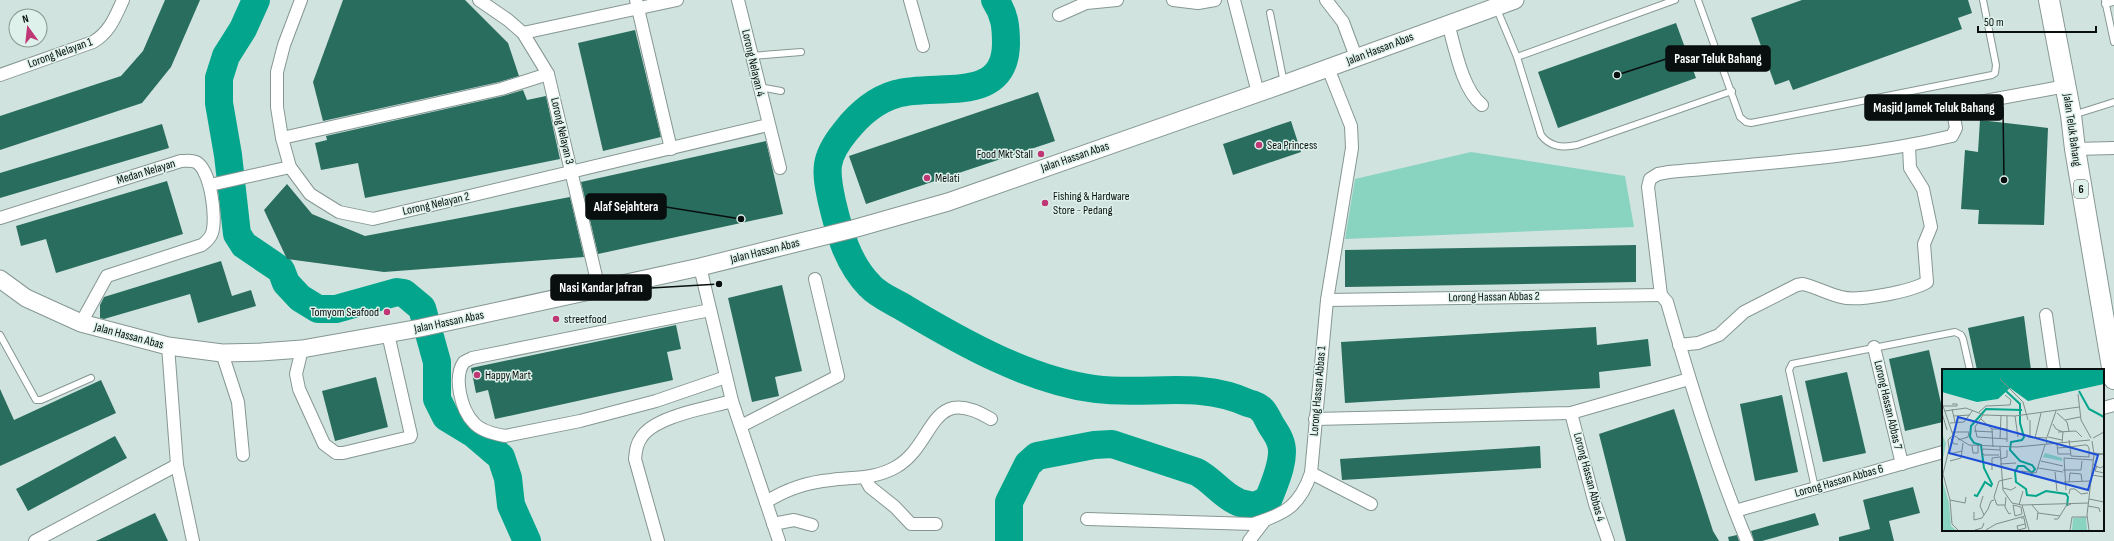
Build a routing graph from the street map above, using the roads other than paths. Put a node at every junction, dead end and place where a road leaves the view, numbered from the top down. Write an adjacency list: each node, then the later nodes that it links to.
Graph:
1 (123, 0): 35 (street, Lorong Nelayan 1)
2 (301, 0): 46 (street, Lorong Nelayan 2)
3 (479, 0): 20 (street, Lorong Nelayan 3)
4 (677, 0): 21 (street)
5 (738, 0): 30 (street, Lorong Nelayan 4)
6 (910, 0): 28 (street)
7 (1117, 0): 17 (street)
8 (1173, 0): 9 (street)
9 (1215, 0)
10 (1234, 0): 41 (street)
11 (1326, 0): 31 (street)
12 (1514, 0): 22 (main road, Jalan Hassan Abas)
13 (1675, 0): 32 (lane)
14 (1698, 0): 40 (lane)
15 (1983, 0): 40 (lane)
16 (2049, 0): 37 (main road, Jalan Teluk Bahang / 6)
17 (1085, 1): 24 (street)
18 (2105, 2): 19 (lane); 27 (lane)
19 (2114, 2)
20 (493, 4): 26 (street, Lorong Nelayan 3)
21 (637, 4): 26 (street); 49 (street)
22 (1496, 7): 25 (main road, Jalan Hassan Abas); 32 (lane)
23 (1270, 13): 36 (lane)
24 (1059, 14)
25 (1448, 23): 31 (main road, Jalan Hassan Abas); 43 (street)
26 (523, 33): 34 (street, Lorong Nelayan 3)
27 (2114, 42)
28 (923, 46)
29 (801, 52): 30 (lane)
30 (751, 56): 38 (street, Lorong Nelayan 4)
31 (1356, 57): 33 (main road, Jalan Hassan Abas)
32 (1517, 57): 40 (lane)
33 (1328, 68): 36 (main road, Jalan Hassan Abas); 61 (street, Lorong Hassan Abbas 1)
34 (548, 74): 46 (street); 53 (street, Lorong Nelayan 3)
35 (0, 75)
36 (1284, 84): 41 (main road, Jalan Hassan Abas)
37 (2066, 86): 44 (main road, Jalan Teluk Bahang / 6); 47 (street)
38 (759, 87): 39 (lane); 45 (street, Lorong Nelayan 4)
39 (781, 91)
40 (1732, 91)
41 (1258, 93): 56 (main road, Jalan Hassan Abas)
42 (2114, 102): 44 (lane)
43 (1482, 105)
44 (2071, 115): 50 (main road, Jalan Teluk Bahang / 6)
45 (768, 125): 49 (street, Lorong Nelayan 2); 52 (street, Lorong Nelayan 4)
46 (282, 138): 51 (street, Lorong Nelayan 2)
47 (1909, 146): 60 (street); 67 (street)
48 (2114, 148): 50 (street)
49 (671, 149): 53 (street, Lorong Nelayan 2)
50 (2075, 149): 77 (main road, Jalan Teluk Bahang / 6)
51 (290, 167): 53 (street, Lorong Nelayan 2); 54 (street)
52 (780, 168)
53 (572, 172): 59 (street, Lorong Nelayan 3)
54 (210, 185): 55 (street, Medan Nelayan); 64 (street, Medan Nelayan)
55 (0, 218)
56 (700, 267): 59 (main road, Jalan Hassan Abas); 62 (street)
57 (0, 279): 64 (main road, Jalan Hassan Abas)
58 (815, 279): 84 (street)
59 (599, 289): 65 (main road, Jalan Hassan Abas)
60 (1661, 295): 61 (street, Lorong Hassan Abbas 2); 67 (street)
61 (1327, 300): 83 (street, Lorong Hassan Abbas 1)
62 (710, 310): 74 (street); 74 (street)
63 (2046, 315): 73 (street)
64 (81, 323): 68 (main road, Jalan Hassan Abas)
65 (388, 334): 70 (main road, Jalan Hassan Abas); 70 (street)
66 (0, 335): 75 (lane)
67 (1679, 345): 76 (street)
68 (168, 346): 71 (main road, Jalan Hassan Abas); 88 (street)
69 (1874, 347): 72 (lane); 87 (street, Lorong Hassan Abbas 7); 91 (lane)
70 (302, 348): 71 (main road, Jalan Hassan Abas)
71 (222, 353): 86 (street)
72 (1970, 369)
73 (2054, 369)
74 (726, 377): 78 (street)
75 (92, 378)
76 (1689, 379): 81 (street); 94 (street)
77 (2114, 379)
78 (732, 401): 84 (street); 102 (street)
79 (2114, 405): 80 (street)
80 (2104, 408)
81 (1571, 413): 83 (street); 105 (street, Lorong Hassan Abbas 4)
82 (991, 419): 90 (street)
83 (1315, 419): 89 (street, Lorong Hassan Abbas 1)
84 (741, 426): 92 (street)
85 (1942, 452): 87 (street, Lorong Hassan Abbas 6)
86 (243, 455)
87 (1902, 464): 91 (street, Lorong Hassan Abbas 6)
88 (177, 465): 100 (street); 101 (street)
89 (1311, 473): 93 (street); 96 (street, Lorong Hassan Abbas 1)
90 (865, 478): 92 (street); 98 (street)
91 (1815, 488): 94 (street, Lorong Hassan Abbas 6)
92 (766, 502): 97 (street)
93 (1371, 504)
94 (1735, 511): 106 (street)
95 (1087, 519): 96 (street, Lorong Hassan Abbas 1)
96 (1265, 520): 104 (street)
97 (773, 524): 99 (street); 103 (street)
98 (936, 524)
99 (812, 525)
100 (35, 541)
101 (193, 541)
102 (658, 541)
103 (779, 541)
104 (1249, 541)
105 (1608, 541)
106 (1747, 541)

